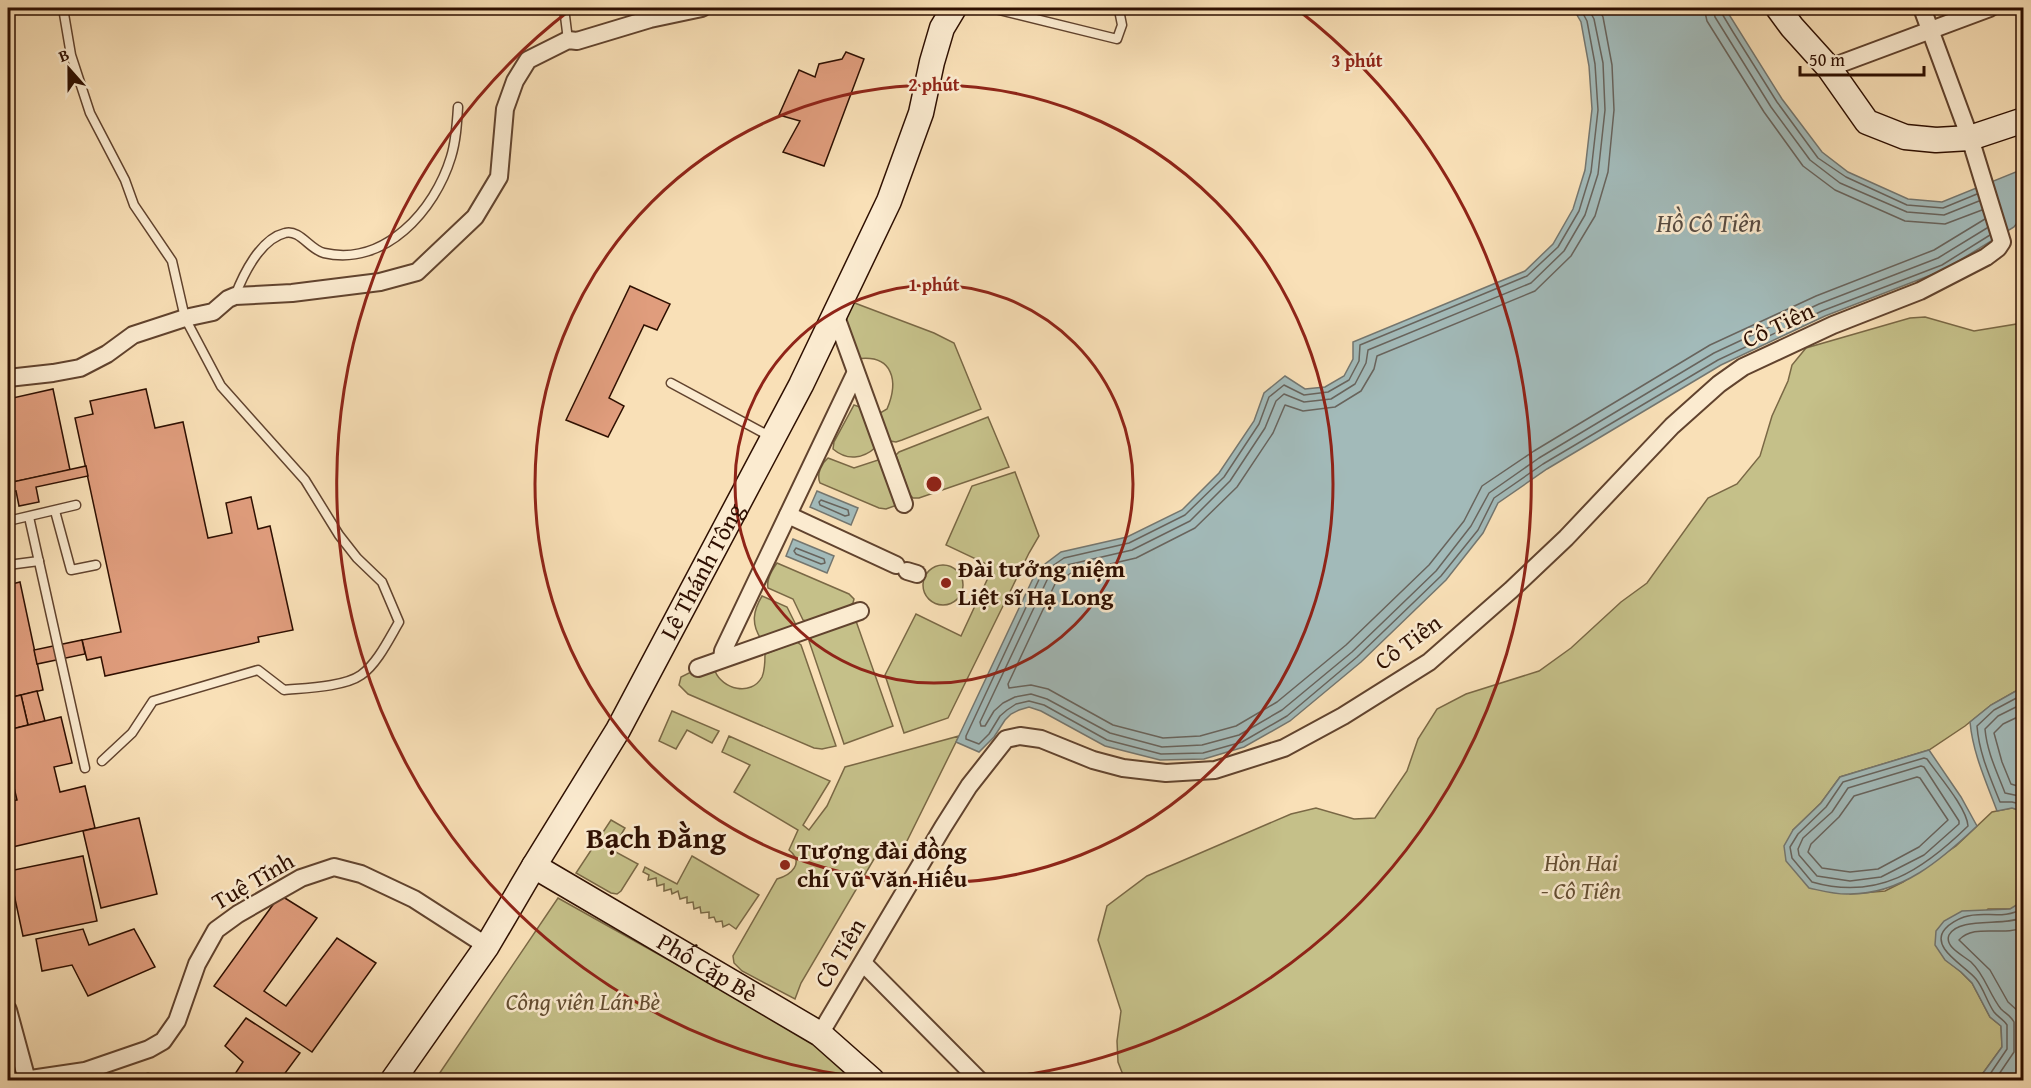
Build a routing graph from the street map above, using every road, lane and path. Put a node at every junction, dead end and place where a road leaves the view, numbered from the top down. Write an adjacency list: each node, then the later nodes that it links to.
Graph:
1 (63, 8): 19 (lane)
2 (564, 8): 12 (lane)
3 (702, 8): 12 (street)
4 (954, 8): 10 (main road, Lê Thánh Tông)
5 (991, 8): 6 (lane)
6 (1112, 8)
7 (1778, 8): 13 (main road)
8 (1922, 8): 11 (street, Cô Tiên)
9 (1990, 8): 11 (street)
10 (939, 18): 18 (main road, Lê Thánh Tông)
11 (1930, 30): 13 (street); 16 (street, Cô Tiên)
12 (568, 40): 17 (street)
13 (1829, 68): 16 (main road)
14 (458, 107): 17 (lane)
15 (2024, 120): 16 (main road)
16 (1970, 138): 41 (street, Cô Tiên)
17 (235, 296): 19 (street)
18 (835, 314): 20 (street); 23 (main road, Lê Thánh Tông)
19 (185, 318): 21 (street); 37 (lane)
20 (855, 374): 24 (street); 27 (street)
21 (8, 378)
22 (671, 383): 23 (lane)
23 (773, 437): 39 (main road, Lê Thánh Tông)
24 (904, 504)
25 (76, 506): 26 (lane)
26 (55, 511): 28 (lane); 32 (lane)
27 (788, 515): 33 (street); 35 (street)
28 (29, 517): 29 (lane); 30 (lane)
29 (8, 521)
30 (39, 561): 31 (lane); 38 (lane)
31 (8, 565)
32 (96, 565)
33 (907, 570)
34 (860, 611): 35 (street)
35 (722, 659): 36 (street)
36 (698, 668)
37 (102, 761)
38 (85, 768)
39 (534, 866): 40 (main road, Lê Thánh Tông); 43 (main road, Phố Cặp Bè)
40 (488, 946): 44 (main road, Lê Thánh Tông); 45 (street, Tuệ Tĩnh)
41 (862, 963): 43 (street, Cô Tiên); 47 (street)
42 (8, 1010): 45 (street, Tuệ Tĩnh)
43 (820, 1035): 46 (main road, Phố Cặp Bè)
44 (401, 1076)
45 (26, 1080)
46 (872, 1080)
47 (979, 1080)

